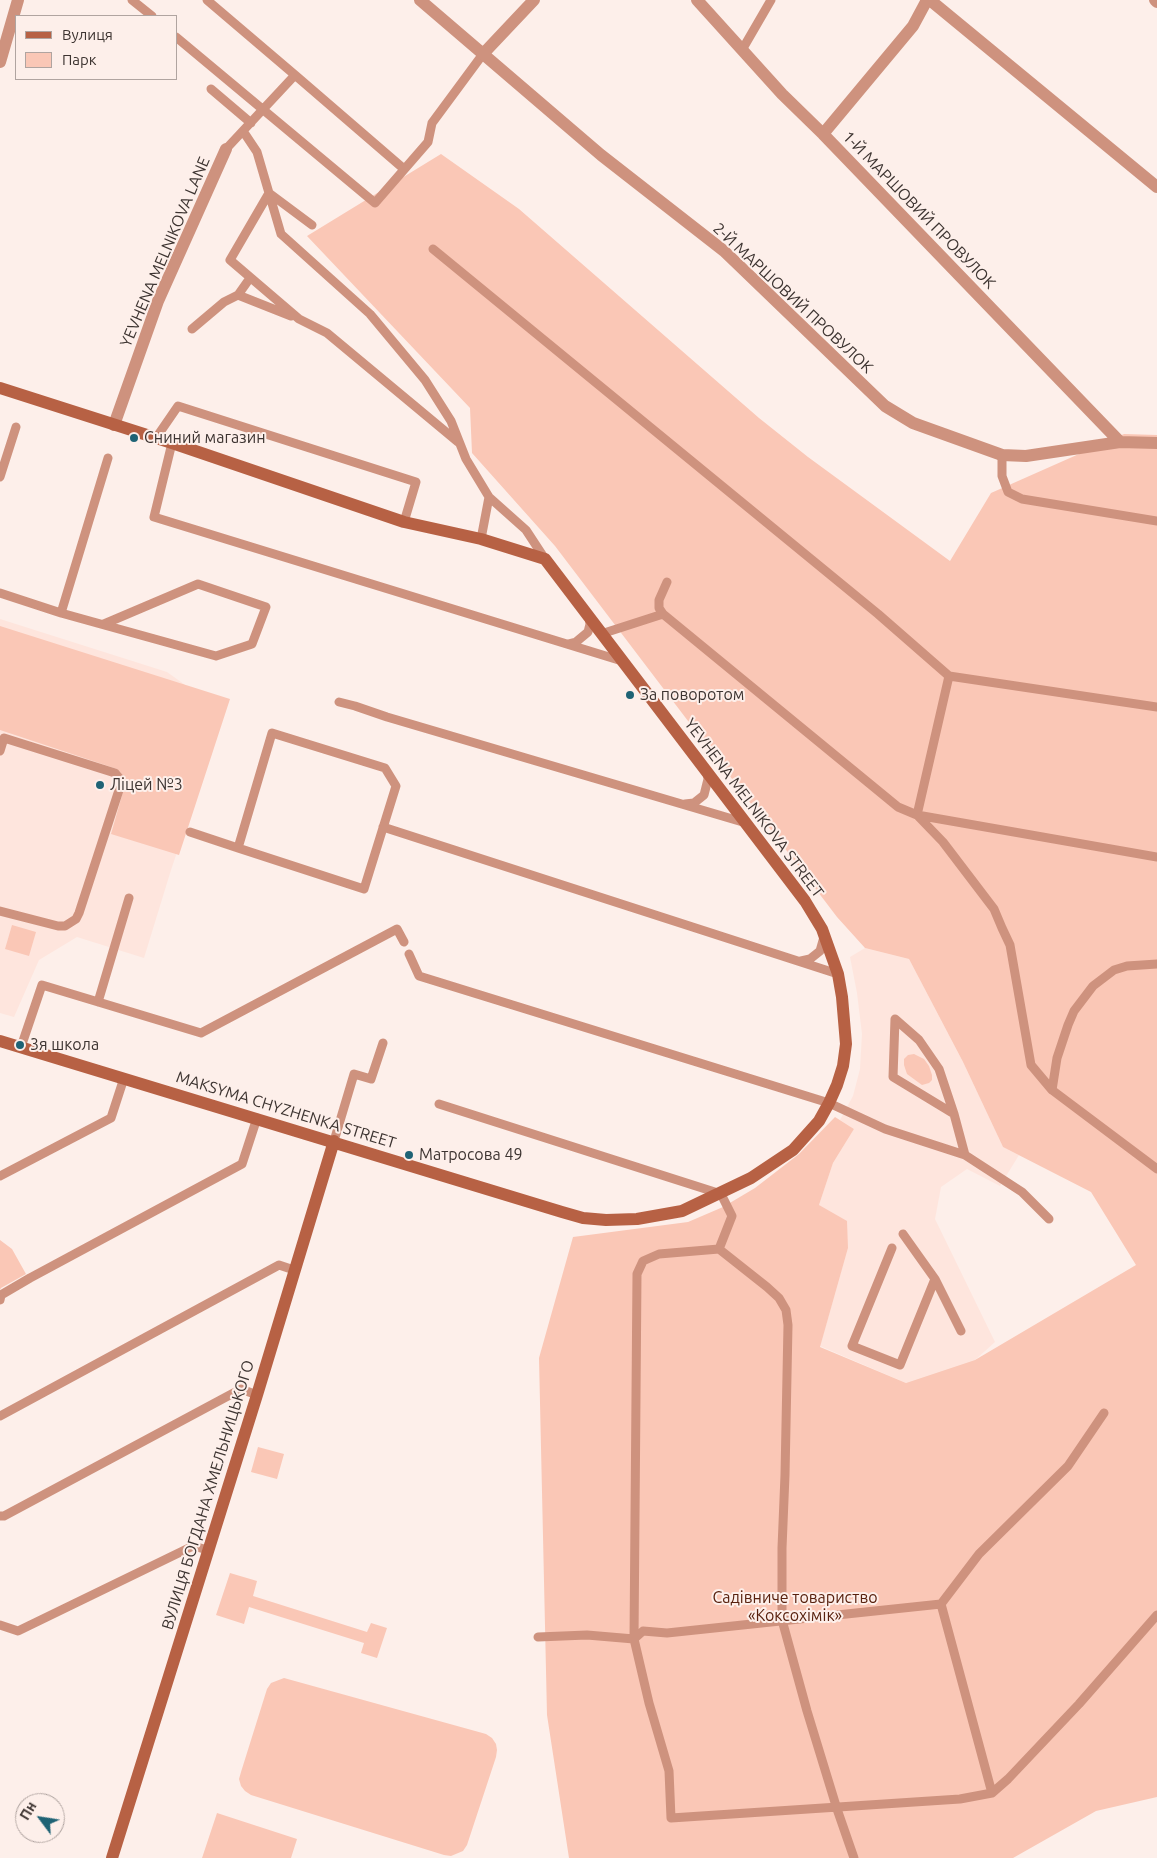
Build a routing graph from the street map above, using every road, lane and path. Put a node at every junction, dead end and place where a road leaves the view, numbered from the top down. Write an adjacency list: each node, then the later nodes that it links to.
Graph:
1 (18, 0): 13 (street)
2 (132, 0): 9 (lane)
3 (207, 0): 14 (lane)
4 (420, 0): 12 (street, 2-Й МАРШОВИЙ ПРОВУЛОК)
5 (534, 0): 12 (street)
6 (698, 0): 11 (street, 1-Й МАРШОВИЙ ПРОВУЛОК)
7 (771, 0): 11 (lane)
8 (929, 0): 19 (street); 22 (street)
9 (151, 15)
10 (178, 39): 16 (lane)
11 (742, 50): 19 (street, 1-Й МАРШОВИЙ ПРОВУЛОК)
12 (483, 54): 21 (lane); 38 (street, 2-Й МАРШОВИЙ ПРОВУЛОК)
13 (0, 62)
14 (295, 75): 16 (lane); 21 (lane)
15 (211, 90): 17 (lane)
16 (264, 110): 17 (lane); 21 (lane)
17 (251, 123): 18 (lane)
18 (243, 131): 20 (lane); 23 (lane)
19 (823, 134): 34 (street, 1-Й МАРШОВИЙ ПРОВУЛОК)
20 (226, 149): 31 (street, YEVHENA MELNIKOVA LANE)
21 (404, 169)
22 (1157, 186)
23 (269, 193): 24 (lane); 26 (lane); 37 (lane)
24 (312, 225)
25 (434, 249): 55 (lane)
26 (250, 278): 27 (lane); 28 (lane)
27 (238, 295): 28 (lane); 29 (lane)
28 (299, 319): 37 (lane)
29 (192, 329)
30 (0, 388): 31 (street)
31 (114, 424): 33 (street)
32 (16, 426): 40 (lane)
33 (156, 438): 35 (street); 43 (lane)
34 (1120, 442): 36 (street, 2-Й МАРШОВИЙ ПРОВУЛОК); 38 (street, 2-Й МАРШОВИЙ ПРОВУЛОК)
35 (172, 443): 43 (street); 53 (lane)
36 (1157, 443)
37 (460, 444): 41 (lane)
38 (1002, 455): 42 (lane)
39 (108, 458): 48 (lane)
40 (0, 477)
41 (489, 497): 44 (lane); 45 (lane)
42 (1157, 521)
43 (404, 522): 44 (street)
44 (481, 539): 45 (street)
45 (545, 559): 50 (street, YEVHENA MELNIKOVA STREET)
46 (667, 582): 49 (lane)
47 (0, 593): 48 (lane)
48 (60, 613): 51 (lane)
49 (663, 614): 52 (lane); 61 (lane)
50 (588, 616): 52 (street, YEVHENA MELNIKOVA STREET); 53 (lane)
51 (104, 624): 51 (lane)
52 (601, 634): 54 (street, YEVHENA MELNIKOVA STREET)
53 (568, 644): 54 (lane)
54 (622, 661): 59 (street, YEVHENA MELNIKOVA STREET)
55 (949, 676): 57 (lane); 61 (lane)
56 (339, 702): 60 (lane)
57 (1157, 707)
58 (0, 751): 68 (lane)
59 (707, 770): 60 (lane); 62 (street, YEVHENA MELNIKOVA STREET)
60 (684, 804): 62 (lane)
61 (917, 815): 66 (lane); 80 (lane)
62 (746, 822): 69 (street, YEVHENA MELNIKOVA STREET)
63 (383, 827): 65 (lane); 65 (lane); 72 (lane)
64 (190, 832): 65 (lane)
65 (238, 848)
66 (1157, 857)
67 (129, 898): 75 (lane)
68 (0, 911)
69 (824, 934): 72 (lane); 74 (street, YEVHENA MELNIKOVA STREET)
70 (404, 942): 75 (lane)
71 (409, 954): 81 (lane)
72 (798, 961): 74 (lane)
73 (1157, 964): 80 (lane)
74 (838, 974): 81 (street, YEVHENA MELNIKOVA STREET)
75 (98, 1002): 78 (lane)
76 (0, 1040): 78 (street, MAKSYMA CHYZHENKA STREET)
77 (384, 1043): 85 (lane)
78 (21, 1047): 79 (street, MAKSYMA CHYZHENKA STREET)
79 (124, 1078): 84 (street, MAKSYMA CHYZHENKA STREET); 88 (lane)
80 (1052, 1090): 87 (lane)
81 (829, 1103): 86 (lane); 89 (street, YEVHENA MELNIKOVA STREET)
82 (439, 1104): 89 (lane)
83 (954, 1114): 83 (lane); 86 (lane)
84 (257, 1118): 85 (street, MAKSYMA CHYZHENKA STREET); 97 (lane)
85 (334, 1141): 90 (street, MAKSYMA CHYZHENKA STREET); 95 (street, ВУЛИЦЯ БОГДАНА ХМЕЛЬНИЦЬКОГО)
86 (965, 1155): 91 (lane)
87 (1157, 1169)
88 (0, 1176)
89 (721, 1194): 90 (street, YEVHENA MELNIKOVA STREET); 94 (lane)
90 (562, 1212)
91 (1049, 1219)
92 (903, 1234): 96 (lane)
93 (892, 1248): 96 (lane)
94 (719, 1249): 106 (lane); 109 (lane)
95 (294, 1270): 99 (street, ВУЛИЦЯ БОГДАНА ХМЕЛЬНИЦЬКОГО); 101 (lane)
96 (935, 1279): 98 (lane)
97 (0, 1300)
98 (960, 1331)
99 (257, 1395): 102 (lane); 103 (street, ВУЛИЦЯ БОГДАНА ХМЕЛЬНИЦЬКОГО)
100 (1104, 1413): 104 (lane)
101 (0, 1416)
102 (0, 1516)
103 (208, 1550): 107 (lane); 112 (street, ВУЛИЦЯ БОГДАНА ХМЕЛЬНИЦЬКОГО)
104 (941, 1604): 106 (lane); 110 (lane)
105 (1157, 1615): 110 (lane)
106 (782, 1620): 109 (lane); 111 (lane)
107 (0, 1625)
108 (538, 1637): 109 (lane)
109 (634, 1639): 111 (lane)
110 (992, 1793): 111 (lane)
111 (837, 1808): 113 (lane)
112 (112, 1858)
113 (854, 1858)

